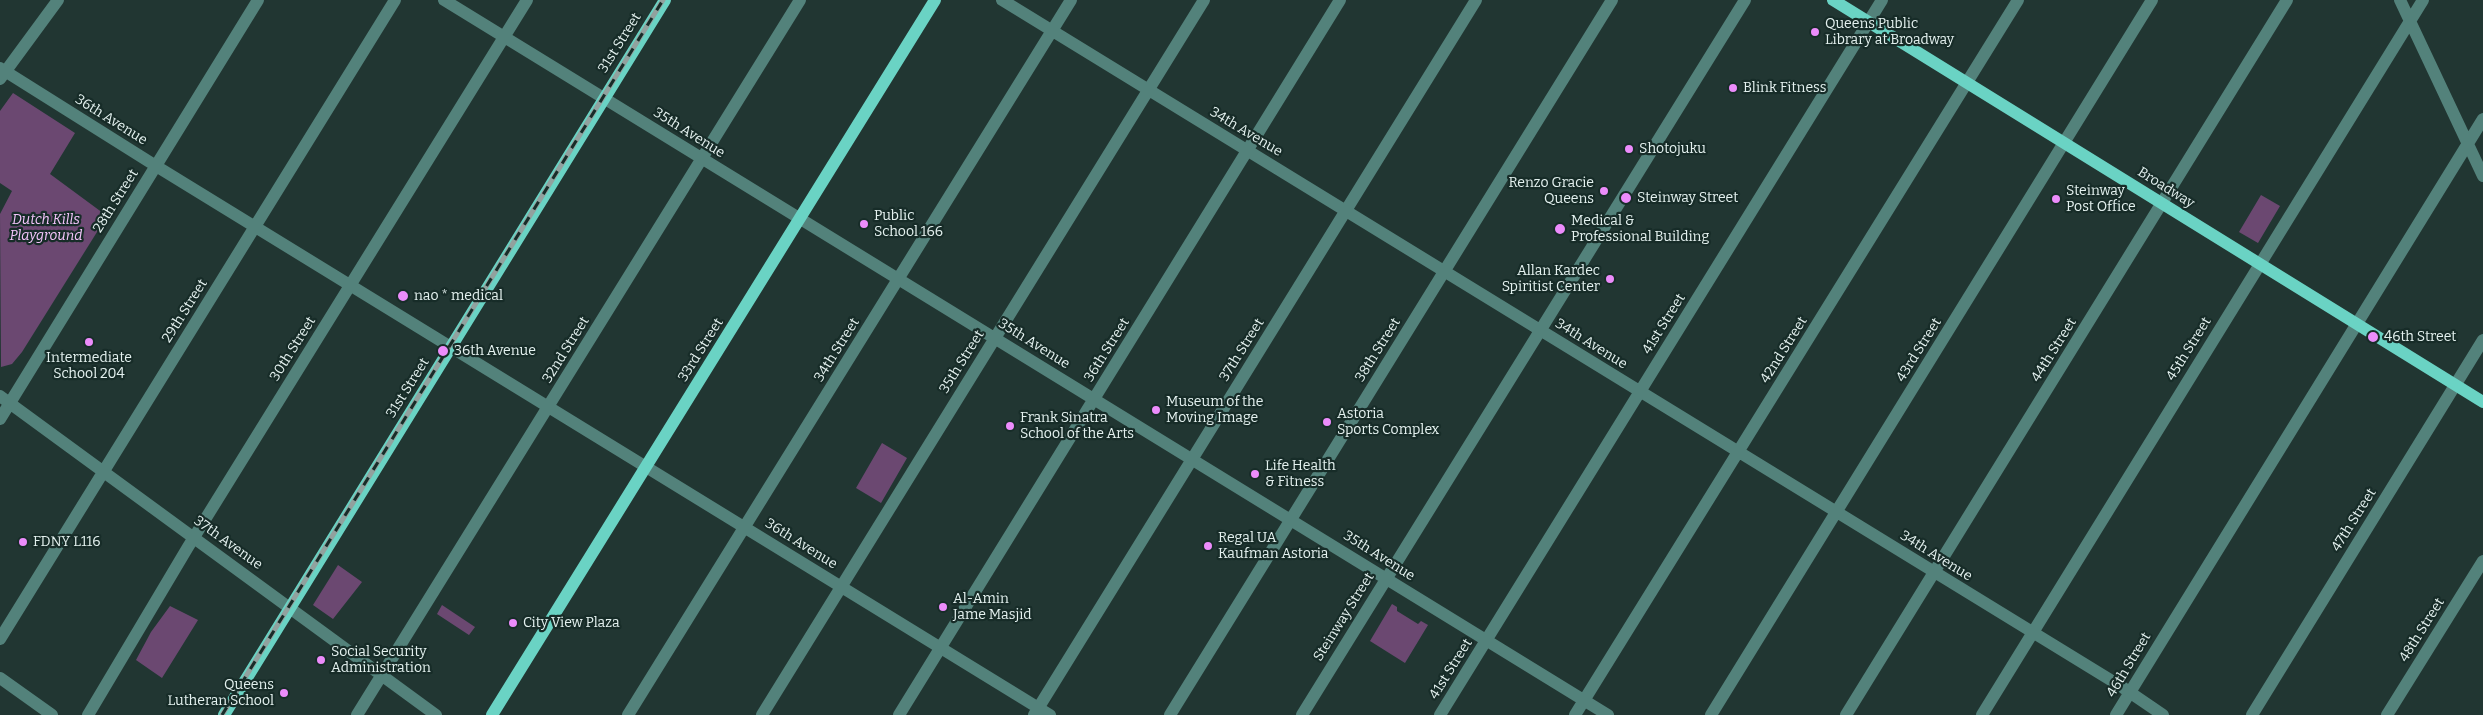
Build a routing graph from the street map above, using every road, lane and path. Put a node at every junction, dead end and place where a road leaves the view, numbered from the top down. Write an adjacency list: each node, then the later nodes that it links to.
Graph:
1 (58, 0): 27 (street)
2 (258, 0): 36 (street, 28th Street)
3 (395, 0): 41 (street, 29th Street)
4 (444, 0): 26 (street, 35th Avenue)
5 (527, 0): 26 (street, 30th Street)
6 (665, 0): 30 (main road, 31st Street)
7 (800, 0): 35 (street, 32nd Street)
8 (935, 0): 40 (main road, 33rd Street)
9 (1002, 0): 25 (street, 34th Avenue)
10 (1070, 0): 25 (street, 34th Street)
11 (1204, 0): 29 (street, 35th Street)
12 (1340, 0): 34 (street, 36th Street)
13 (1476, 0): 39 (street, 37th Street)
14 (1612, 0): 43 (street, 38th Street)
15 (1745, 0): 47 (street, Steinway Street)
16 (1833, 0): 24 (main road, Broadway)
17 (1882, 0): 24 (street, 41st Street)
18 (2018, 0): 28 (street, 42nd Street)
19 (2152, 0): 32 (street, 43rd Street)
20 (2287, 0): 38 (street, 44th Street)
21 (2400, 0): 23 (street)
22 (2423, 0): 23 (street, 45th Street)
23 (2409, 21): 33 (street); 42 (street, 45th Street)
24 (1868, 22): 28 (main road, Broadway); 52 (street, 41st Street)
25 (1052, 30): 29 (street, 34th Avenue); 44 (street, 34th Street)
26 (504, 37): 30 (street, 35th Avenue); 45 (street, 30th Street)
27 (2, 73): 36 (street, 36th Avenue)
28 (1966, 83): 32 (main road, Broadway); 58 (street, 42nd Street)
29 (1149, 90): 34 (street, 34th Avenue); 48 (street, 35th Street)
30 (604, 98): 35 (street, 35th Avenue); 50 (main road, 31st Street)
31 (2483, 119): 33 (street, 46th Street)
32 (2064, 143): 38 (main road, Broadway); 62 (street, 43rd Street)
33 (2468, 144): 37 (street); 46 (street, 46th Street)
34 (1248, 151): 39 (street, 34th Avenue); 54 (street, 36th Street)
35 (702, 158): 40 (street, 35th Avenue); 56 (street, 32nd Street)
36 (156, 166): 41 (street, 36th Avenue); 53 (street, 28th Street)
37 (2483, 176)
38 (2162, 204): 42 (main road, Broadway); 67 (street, 44th Street)
39 (1346, 211): 43 (street, 34th Avenue); 59 (street, 37th Street)
40 (800, 218): 44 (street, 35th Avenue); 60 (main road, 33rd Street)
41 (255, 227): 45 (street, 36th Avenue); 61 (street, 29th Street)
42 (2260, 264): 46 (main road, Broadway); 71 (street, 45th Street)
43 (1444, 272): 47 (street, 34th Avenue); 63 (street, 38th Street)
44 (898, 279): 48 (street, 35th Avenue); 64 (street, 34th Street)
45 (350, 286): 50 (street, 36th Avenue); 65 (street, 30th Street)
46 (2356, 324): 51 (main road, Broadway); 77 (street, 46th Street)
47 (1540, 330): 52 (street, 34th Avenue); 68 (street, Steinway Street)
48 (995, 338): 54 (street, 35th Avenue); 69 (street, 35th Street)
49 (2483, 340): 51 (street, 47th Street)
50 (451, 348): 56 (street, 36th Avenue); 70 (main road, 31st Street)
51 (2455, 385): 55 (main road, Broadway); 100 (street, 47th Street)
52 (1640, 392): 58 (street, 34th Avenue); 73 (street, 41st Street)
53 (5, 399): 57 (street, 28th Street); 61 (street, 37th Avenue)
54 (1094, 399): 59 (street, 35th Avenue); 74 (street, 36th Street)
55 (2483, 402)
56 (548, 407): 60 (street, 36th Avenue); 75 (street, 32nd Street)
57 (0, 418)
58 (1738, 452): 62 (street, 34th Avenue); 78 (street, 42nd Street)
59 (1192, 459): 63 (street, 35th Avenue); 79 (street, 37th Street)
60 (646, 467): 64 (street, 36th Avenue); 85 (main road, 33rd Street)
61 (104, 470): 65 (street, 37th Avenue); 72 (street, 29th Street)
62 (1836, 512): 67 (street, 34th Avenue); 95 (street, 43rd Street)
63 (1291, 520): 68 (street, 35th Avenue); 90 (street, 38th Street)
64 (744, 527): 69 (street, 36th Avenue); 86 (street, 34th Street)
65 (194, 537): 70 (street, 37th Avenue); 81 (street, 30th Street)
66 (2483, 561): 101 (street, 48th Street)
67 (1934, 572): 71 (street, 34th Avenue); 96 (street, 44th Street)
68 (1386, 578): 73 (street, 35th Avenue); 91 (street, Steinway Street)
69 (841, 587): 74 (street, 36th Avenue); 87 (street, 35th Street)
70 (290, 607): 75 (street, 37th Avenue); 82 (main road, 31st Street)
71 (2032, 632): 77 (street, 34th Avenue); 97 (street, 45th Street)
72 (0, 639)
73 (1486, 640): 78 (street, 35th Avenue); 92 (street, 41st Street)
74 (940, 648): 79 (street, 36th Avenue); 88 (street, 36th Street)
75 (382, 675): 83 (street, 32nd Street); 84 (street, 37th Avenue)
76 (0, 678): 80 (street)
77 (2130, 692): 98 (street, 46th Street); 99 (street, 34th Avenue)
78 (1585, 700): 93 (street, 42nd Street); 94 (street, 35th Avenue)
79 (1036, 712): 89 (street, 36th Avenue)
80 (52, 715)
81 (88, 715)
82 (224, 715)
83 (358, 715)
84 (436, 715)
85 (492, 715)
86 (628, 715)
87 (762, 715)
88 (900, 715)
89 (1050, 715)
90 (1170, 715)
91 (1302, 715)
92 (1440, 715)
93 (1575, 715)
94 (1608, 715)
95 (1711, 715)
96 (1846, 715)
97 (1982, 715)
98 (2116, 715)
99 (2163, 715)
100 (2252, 715)
101 (2388, 715)

